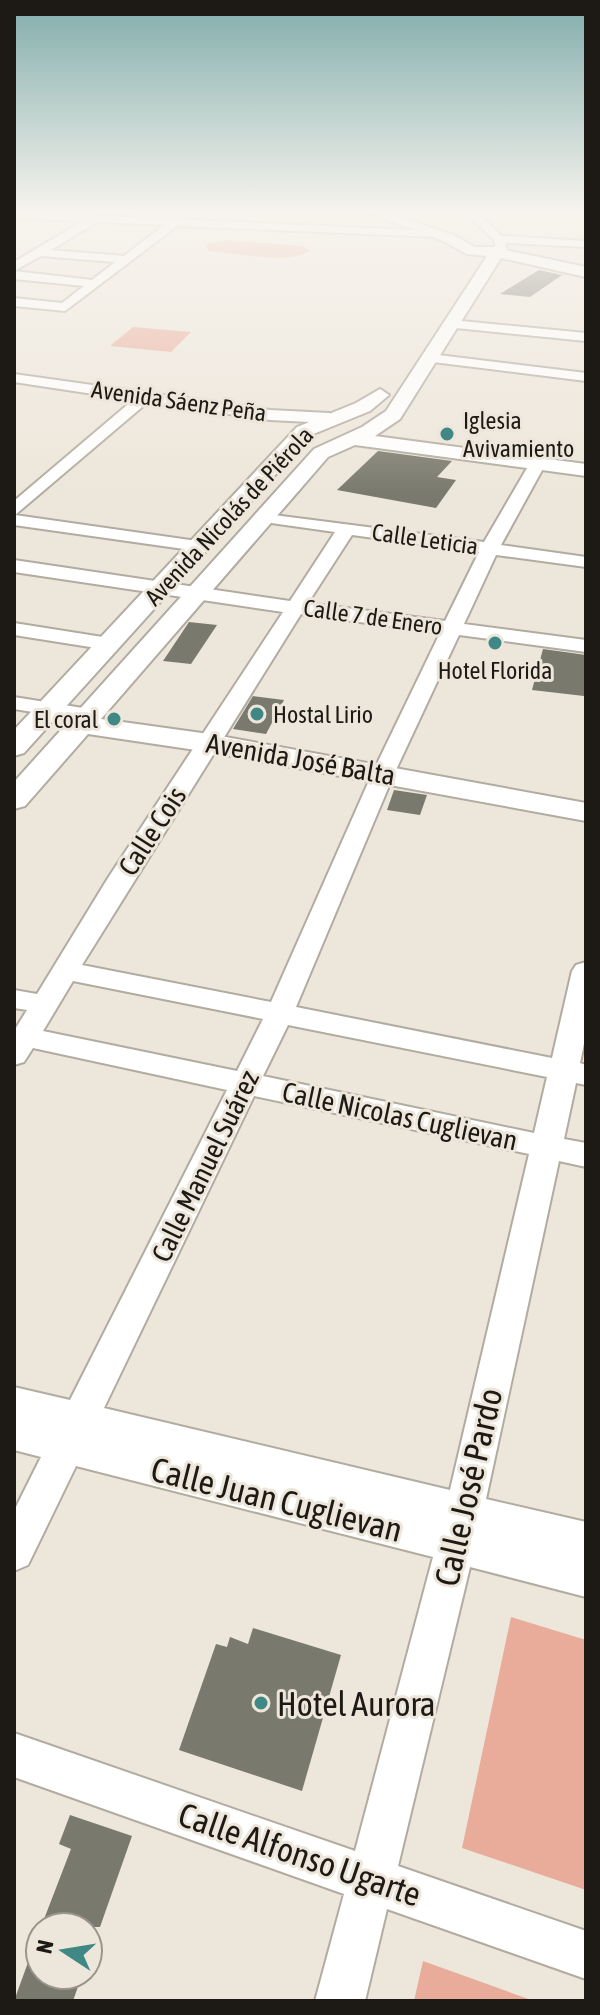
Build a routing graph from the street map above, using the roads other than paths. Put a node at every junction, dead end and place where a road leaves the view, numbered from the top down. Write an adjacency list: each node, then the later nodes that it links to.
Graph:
1 (462, 306): 2 (main road, Avenida Nicolás de Piérola)
2 (451, 324): 4 (street); 6 (main road, Avenida Nicolás de Piérola)
3 (586, 337): 4 (street)
4 (516, 349): 5 (street); 6 (street); 7 (street)
5 (586, 350)
6 (430, 358): 13 (main road, Avenida Nicolás de Piérola)
7 (586, 377)
8 (14, 378): 11 (street, Avenida Sáenz Peña)
9 (389, 381): 12 (main road, Avenida Nicolás de Piérola)
10 (14, 388): 11 (street, Avenida Sáenz Peña)
11 (143, 400): 12 (street, Avenida Sáenz Peña); 14 (street, Avenida Sáenz Peña); 19 (street)
12 (329, 418): 13 (main road, Avenida Sáenz Peña); 14 (main road, Avenida Nicolás de Piérola)
13 (375, 427): 15 (main road, Avenida Nicolás de Piérola); 16 (main road, Avenida Sáenz Peña)
14 (304, 431): 15 (main road, Avenida Sáenz Peña); 23 (main road, Avenida Nicolás de Piérola)
15 (351, 438): 16 (main road, Avenida Sáenz Peña); 20 (main road, Avenida Nicolás de Piérola)
16 (483, 455): 17 (main road, Avenida Sáenz Peña)
17 (538, 463): 18 (main road, Avenida Sáenz Peña); 24 (street, Calle Manuel Suárez)
18 (585, 468)
19 (14, 510)
20 (264, 517): 22 (street, Calle Leticia); 28 (main road, Avenida Nicolás de Piérola)
21 (14, 520): 23 (street)
22 (347, 528): 24 (street, Calle Leticia); 29 (street, Calle Cois)
23 (198, 546): 27 (main road, Avenida Nicolás de Piérola)
24 (490, 548): 25 (street, Calle Leticia); 30 (street, Calle Manuel Suárez)
25 (586, 562)
26 (14, 566): 27 (street, Calle 7 de Enero)
27 (160, 588): 28 (street, Calle 7 de Enero); 32 (main road, Avenida Nicolás de Piérola)
28 (195, 594): 29 (street, Calle 7 de Enero); 36 (main road, Avenida Nicolás de Piérola)
29 (299, 607): 30 (street, Calle 7 de Enero); 37 (street, Calle Cois)
30 (454, 628): 33 (street, Calle 7 de Enero); 39 (street, Calle Manuel Suárez)
31 (14, 629): 32 (street)
32 (109, 644): 35 (main road, Avenida Nicolás de Piérola)
33 (586, 646)
34 (14, 703): 35 (street, Avenida José Balta)
35 (35, 713): 36 (street, Avenida José Balta); 38 (main road, Avenida Nicolás de Piérola)
36 (84, 720): 37 (main road, Avenida José Balta); 40 (main road, Avenida Nicolás de Piérola)
37 (209, 743): 39 (main road, Avenida José Balta); 42 (street, Calle Cois)
38 (14, 747)
39 (383, 774): 41 (main road, Avenida José Balta); 46 (street, Calle Manuel Suárez)
40 (14, 800)
41 (586, 812)
42 (64, 970): 45 (street, Calle Cois); 46 (street)
43 (586, 971): 48 (street, Calle José Pardo)
44 (14, 999): 45 (street)
45 (44, 1004): 47 (street, Calle Cois)
46 (279, 1015): 48 (street); 49 (street, Calle Manuel Suárez)
47 (20, 1046): 49 (street, Calle Nicolas Cuglievan)
48 (575, 1073): 50 (street, Calle José Pardo)
49 (246, 1082): 50 (street, Calle Nicolas Cuglievan); 53 (street, Calle Manuel Suárez)
50 (548, 1147): 51 (street, Calle Nicolas Cuglievan); 55 (street, Calle José Pardo)
51 (586, 1155)
52 (14, 1403): 53 (street, Calle Juan Cuglievan)
53 (74, 1432): 54 (street, Calle Juan Cuglievan); 55 (street, Calle Juan Cuglievan); 57 (street, Calle Manuel Suárez)
54 (14, 1433)
55 (460, 1528): 56 (street, Calle Juan Cuglievan); 58 (street, Calle Juan Cuglievan); 60 (street, Calle José Pardo)
56 (586, 1541)
57 (14, 1552)
58 (586, 1577)
59 (14, 1755): 60 (street, Calle Alfonso Ugarte)
60 (370, 1878): 61 (street, Calle Alfonso Ugarte); 62 (street, Calle José Pardo)
61 (586, 1955)
62 (340, 2001)

